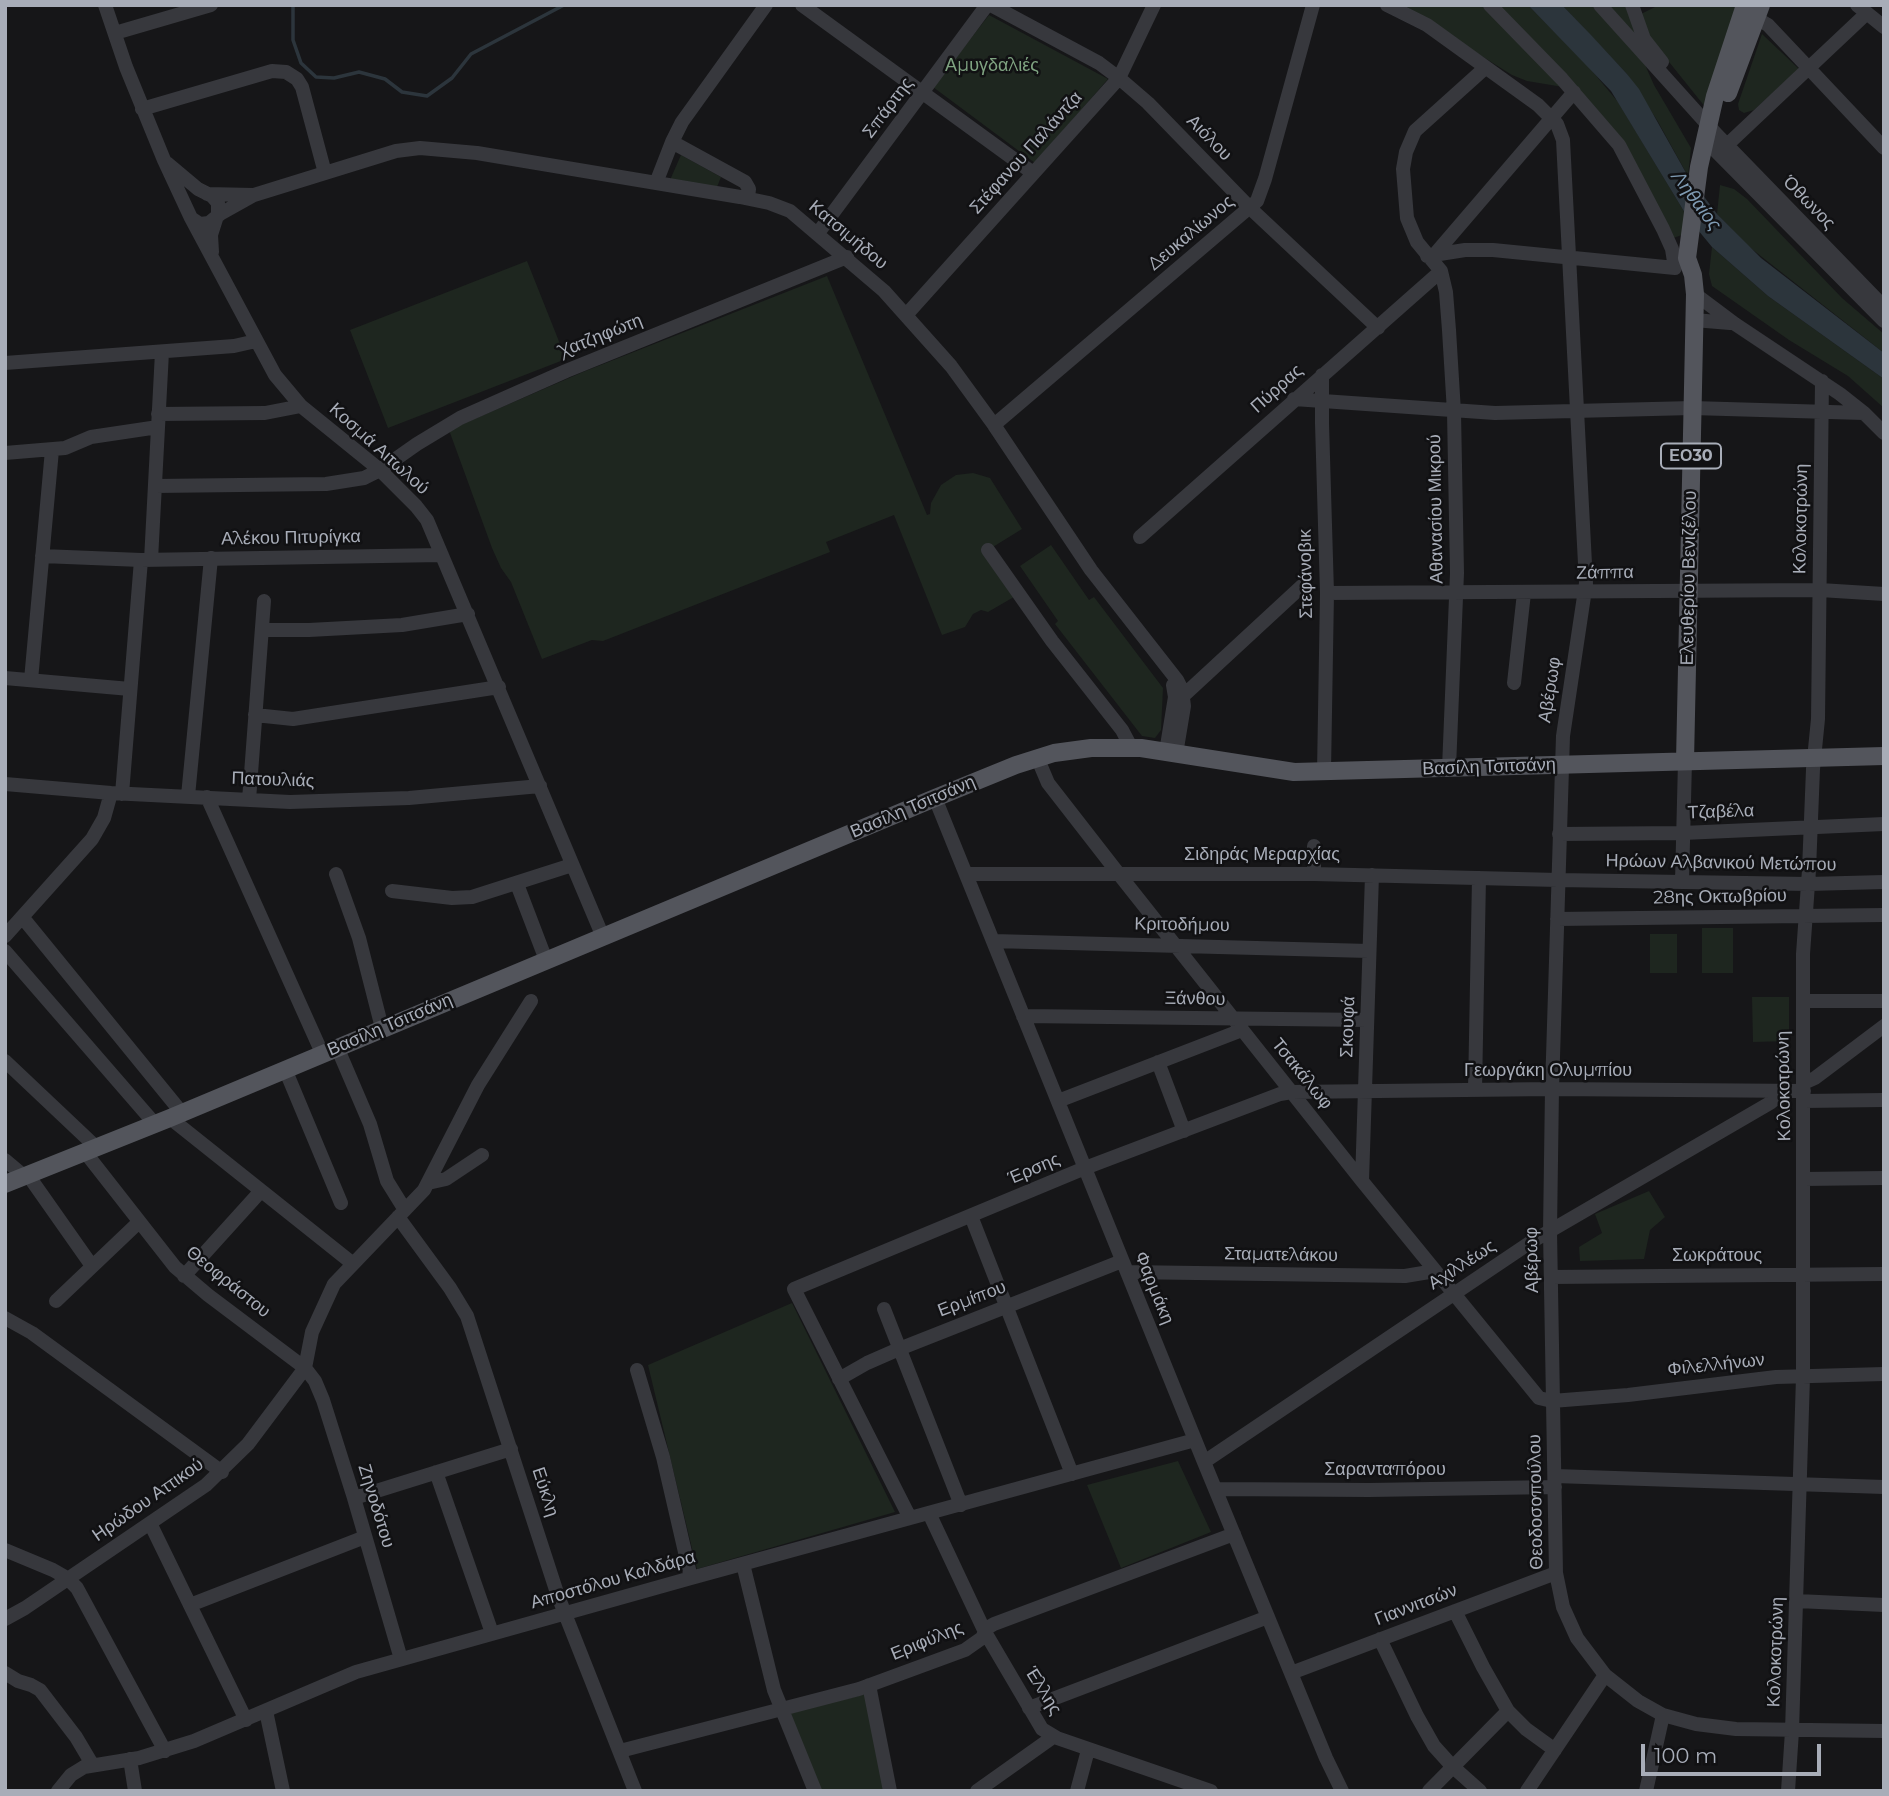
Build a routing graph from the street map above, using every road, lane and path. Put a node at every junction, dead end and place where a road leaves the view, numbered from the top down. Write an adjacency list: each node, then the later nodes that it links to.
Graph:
1 (105, 5): 15 (street, Κοσμά Αιτωλού)
2 (211, 5): 15 (street)
3 (766, 5): 25 (street)
4 (802, 5): 20 (street)
5 (989, 5): 18 (street, Αιόλου); 20 (street, Σπάρτης)
6 (1154, 5): 18 (street, Στέφανου Παλάντζα)
7 (1313, 5): 36 (street, Δευκαλίωνος)
8 (1387, 5): 16 (street)
9 (1490, 5): 19 (street)
10 (1600, 5): 21 (street)
11 (1632, 5): 21 (street)
12 (1862, 9): 14 (street); 17 (street)
13 (1751, 10): 17 (street); 24 (main road, Ελευθερίου Βενιζέλου / ΕΟ30)
14 (1884, 27)
15 (115, 33): 22 (street, Κοσμά Αιτωλού)
16 (1485, 68): 23 (street); 40 (street)
17 (1810, 68): 24 (street); 26 (street)
18 (1119, 78): 29 (street, Στέφανου Παλάντζα); 36 (street, Αιόλου)
19 (1574, 92): 23 (street); 44 (street)
20 (923, 93): 29 (street); 39 (street, Σπάρτης)
21 (1689, 104): 24 (street)
22 (142, 109): 27 (street, Κοσμά Αιτωλού); 28 (street)
23 (1551, 117): 40 (street); 43 (street, Αβέρωφ)
24 (1714, 139): 44 (main road, Ελευθερίου Βενιζέλου / ΕΟ30); 47 (street)
25 (672, 142): 30 (street); 31 (street)
26 (1884, 148)
27 (163, 160): 32 (street); 37 (street, Κοσμά Αιτωλού)
28 (325, 173): 31 (street, Κατσιμήδου); 34 (street, Κατσιμήδου)
29 (1033, 173): 48 (street, Στέφανου Παλάντζα)
30 (730, 174): 33 (street); 35 (street)
31 (656, 183): 33 (street, Κατσιμήδου)
32 (208, 194): 34 (street); 37 (street); 38 (street)
33 (722, 194): 35 (street, Κατσιμήδου)
34 (254, 195): 38 (street)
35 (748, 198): 39 (street, Κατσιμήδου)
36 (1250, 208): 52 (street, Αιόλου); 67 (street, Δευκαλίωνος)
37 (190, 214): 38 (street); 42 (street, Κοσμά Αιτωλού)
38 (216, 217): 42 (street)
39 (818, 233): 41 (street, Κατσιμήδου)
40 (1431, 255): 43 (street); 45 (street)
41 (847, 257): 48 (street, Κατσιμήδου); 71 (street, Χατζηφώτη)
42 (214, 259): 53 (street, Κοσμά Αιτωλού)
43 (1569, 259): 44 (street); 62 (street, Αβέρωφ)
44 (1689, 266): 46 (main road, Ελευθερίου Βενιζέλου / ΕΟ30)
45 (1441, 271): 52 (street, Πύρρας); 63 (street, Αθανασίου Μικρού)
46 (1695, 294): 49 (main road, Ελευθερίου Βενιζέλου / ΕΟ30); 51 (street)
47 (1878, 302): 50 (street)
48 (907, 314): 67 (street, Κατσιμήδου)
49 (1694, 320): 51 (street); 61 (main road, Ελευθερίου Βενιζέλου / ΕΟ30)
50 (1884, 321)
51 (1735, 324): 57 (street)
52 (1378, 328): 56 (street, Πύρρας)
53 (256, 341): 54 (street); 60 (street, Κοσμά Αιτωλού)
54 (162, 352): 55 (street); 66 (street)
55 (5, 363)
56 (1322, 375): 58 (street, Πύρρας); 59 (street, Στεφάνοβικ)
57 (1822, 381): 64 (street, Κολοκοτρώνη); 65 (street)
58 (1294, 399): 59 (street); 73 (street, Πύρρας)
59 (1322, 402): 63 (street); 83 (street, Στεφάνοβικ)
60 (301, 406): 66 (street); 71 (street, Κοσμά Αιτωλού)
61 (1692, 408): 62 (street); 64 (street); 81 (main road, Ελευθερίου Βενιζέλου / ΕΟ30)
62 (1576, 410): 63 (street); 82 (street, Αβέρωφ)
63 (1454, 412): 85 (street, Αθανασίου Μικρού)
64 (1821, 412): 65 (street); 80 (street, Κολοκοτρώνη)
65 (1864, 413): 68 (street)
66 (158, 420): 69 (street); 72 (street)
67 (994, 425): 94 (street, Κατσιμήδου)
68 (1884, 433)
69 (52, 450): 70 (street); 76 (street)
70 (5, 453)
71 (380, 470): 72 (street, Χατζηφώτη); 75 (street, Κοσμά Αιτωλού)
72 (155, 486): 78 (street)
73 (1140, 537)
74 (988, 550): 97 (street)
75 (442, 555): 77 (street, Αλέκου Πιτυρίγκα); 88 (street, Κοσμά Αιτωλού)
76 (42, 556): 78 (street, Αλέκου Πιτυρίγκα); 91 (street)
77 (211, 558): 78 (street, Αλέκου Πιτυρίγκα); 109 (street)
78 (146, 560): 95 (street)
79 (1302, 586): 94 (street)
80 (1820, 590): 81 (street, Ζάππα); 86 (street, Ζάππα); 101 (street, Κολοκοτρώνη)
81 (1688, 591): 82 (street, Ζάππα); 102 (main road, Ελευθερίου Βενιζέλου / ΕΟ30)
82 (1585, 592): 84 (street, Ζάππα); 103 (street, Αβέρωφ)
83 (1327, 593): 85 (street, Ζάππα); 105 (street, Στεφάνοβικ)
84 (1524, 593): 85 (street, Ζάππα); 92 (street)
85 (1456, 594): 104 (street, Αθανασίου Μικρού)
86 (1884, 594)
87 (264, 601): 89 (street)
88 (467, 614): 89 (street); 93 (street, Κοσμά Αιτωλού)
89 (262, 630): 96 (street)
90 (5, 678): 91 (street)
91 (31, 680): 95 (street)
92 (1514, 683)
93 (499, 687): 96 (street); 107 (street, Κοσμά Αιτωλού)
94 (1179, 688): 98 (street)
95 (130, 689): 108 (street)
96 (255, 715): 112 (street)
97 (1131, 747): 98 (main road, Βασίλη Τσιτσάνη); 100 (main road, Βασίλη Τσιτσάνη)
98 (1171, 753): 105 (main road, Βασίλη Τσιτσάνη)
99 (1884, 756): 101 (main road, Βασίλη Τσιτσάνη)
100 (1038, 757): 111 (main road, Βασίλη Τσιτσάνη); 119 (street, Τσακάλωφ)
101 (1814, 758): 102 (main road, Βασίλη Τσιτσάνη); 114 (street, Κολοκοτρώνη)
102 (1685, 761): 103 (main road, Βασίλη Τσιτσάνη); 115 (street, Ελευθερίου Βενιζέλου)
103 (1561, 765): 104 (main road, Βασίλη Τσιτσάνη); 116 (street, Αβέρωφ)
104 (1449, 768): 105 (main road, Βασίλη Τσιτσάνη)
105 (1324, 772)
106 (5, 784): 108 (street, Πατουλιάς)
107 (540, 786): 112 (street, Πατουλιάς); 118 (street, Κοσμά Αιτωλού)
108 (117, 793): 109 (street, Πατουλιάς); 133 (street)
109 (188, 796): 110 (street, Πατουλιάς)
110 (207, 797): 112 (street, Πατουλιάς); 151 (street, Εύκλη)
111 (935, 798): 121 (street, Φαρμάκη); 136 (main road, Βασίλη Τσιτσάνη)
112 (249, 800)
113 (1884, 824): 114 (street, Τζαβέλα)
114 (1811, 827): 115 (street, Τζαβέλα); 129 (street, Κολοκοτρώνη)
115 (1683, 832): 116 (street, Τζαβέλα); 126 (street, Ελευθερίου Βενιζέλου)
116 (1559, 834): 125 (street, Αβέρωφ)
117 (1314, 846): 122 (street)
118 (572, 865): 128 (street); 136 (street, Κοσμά Αιτωλού)
119 (1118, 873): 121 (street, Σιδηράς Μεραρχίας); 122 (street, Σιδηράς Μεραρχίας); 138 (street, Τσακάλωφ)
120 (336, 874): 149 (street)
121 (965, 874): 137 (street, Φαρμάκη)
122 (1314, 874): 123 (street, Σιδηράς Μεραρχίας)
123 (1372, 875): 124 (street, Σιδηράς Μεραρχίας); 140 (street, Σκουφά)
124 (1479, 878): 125 (street, Σιδηράς Μεραρχίας); 157 (street)
125 (1558, 880): 126 (street, Ηρώων Αλβανικού Μετώπου); 134 (street, Αβέρωφ)
126 (1682, 882): 129 (street, Ηρώων Αλβανικού Μετώπου)
127 (1884, 882): 129 (street, Ηρώων Αλβανικού Μετώπου)
128 (517, 884): 130 (street); 141 (street)
129 (1808, 884): 132 (street, Κολοκοτρώνη)
130 (392, 891)
131 (1884, 915): 132 (street, 28ης Οκτωβρίου)
132 (1805, 916): 134 (street, 28ης Οκτωβρίου); 143 (street, Κολοκοτρώνη)
133 (23, 918): 135 (street); 163 (street)
134 (1557, 919): 155 (street, Αβέρωφ)
135 (5, 936)
136 (603, 937): 141 (main road, Βασίλη Τσιτσάνη)
137 (993, 941): 138 (street, Κριτοδήμου); 145 (street, Φαρμάκη)
138 (1174, 944): 140 (street, Κριτοδήμου); 146 (street, Τσακάλωφ)
139 (5, 951): 163 (street)
140 (1369, 951): 147 (street, Σκουφά)
141 (546, 960): 149 (main road, Βασίλη Τσιτσάνη)
142 (531, 1001): 173 (street, Ηρώδου Αττικού)
143 (1803, 1001): 144 (street); 160 (street, Κολοκοτρώνη)
144 (1884, 1001)
145 (1023, 1016): 146 (street, Ξάνθου); 162 (street, Φαρμάκη)
146 (1233, 1018): 147 (street, Ξάνθου); 150 (street, Τσακάλωφ)
147 (1367, 1020): 156 (street, Σκουφά)
148 (1884, 1026): 160 (street)
149 (382, 1028): 151 (main road, Βασίλη Τσιτσάνη)
150 (1242, 1030): 153 (street); 159 (street, Τσακάλωφ)
151 (329, 1050): 154 (main road, Βασίλη Τσιτσάνη); 177 (street, Εύκλη)
152 (5, 1061): 165 (street, Θεοφράστου)
153 (1158, 1062): 162 (street); 164 (street)
154 (285, 1069): 163 (main road, Βασίλη Τσιτσάνη); 176 (street)
155 (1552, 1089): 157 (street, Γεωργάκη Ολυμπίου); 158 (street, Γεωργάκη Ολυμπίου); 180 (street, Αβέρωφ)
156 (1365, 1090): 157 (street, Γεωργάκη Ολυμπίου); 159 (street, Γεωργάκη Ολυμπίου); 172 (street, Σκουφά)
157 (1475, 1090)
158 (1785, 1091): 160 (street, Γεωργάκη Ολυμπίου); 180 (street, Αχιλλέως)
159 (1292, 1092): 164 (street, Έρσης); 172 (street, Τσακάλωφ)
160 (1804, 1092): 161 (street, Γεωργάκη Ολυμπίου); 171 (street, Κολοκοτρώνη)
161 (1884, 1100)
162 (1058, 1101): 168 (street, Φαρμάκη)
163 (169, 1118): 165 (main road, Βασίλη Τσιτσάνη); 175 (street)
164 (1184, 1130): 168 (street, Έρσης)
165 (90, 1150): 169 (main road, Βασίλη Τσιτσάνη); 179 (street, Θεοφράστου)
166 (482, 1155): 173 (street)
167 (5, 1160): 169 (street)
168 (1085, 1168): 178 (street, Έρσης); 183 (street, Φαρμάκη)
169 (26, 1176): 174 (main road, Βασίλη Τσιτσάνη); 182 (street)
170 (1884, 1178): 171 (street)
171 (1804, 1179): 186 (street, Κολοκοτρώνη)
172 (1362, 1181): 184 (street, Τσακάλωφ)
173 (428, 1183): 177 (street, Ηρώδου Αττικού)
174 (5, 1184)
175 (260, 1192): 181 (street); 187 (street)
176 (341, 1203)
177 (402, 1214): 181 (street, Ηρώδου Αττικού); 202 (street, Εύκλη)
178 (971, 1216): 191 (street); 199 (street, Έρσης)
179 (139, 1222): 182 (street); 187 (street, Θεοφράστου)
180 (1550, 1231): 188 (street, Αβέρωφ); 189 (street, Αχιλλέως)
181 (352, 1263): 195 (street, Ηρώδου Αττικού)
182 (92, 1266): 190 (street)
183 (1124, 1266): 184 (street, Σταματελάκου); 191 (street, Ερμίπου); 201 (street, Φαρμάκη)
184 (1435, 1271): 189 (street, Τσακάλωφ)
185 (1884, 1274): 186 (street, Σωκράτους)
186 (1804, 1275): 188 (street, Σωκράτους); 198 (street, Κολοκοτρώνη)
187 (184, 1276): 195 (street, Θεοφράστου)
188 (1551, 1277): 200 (street, Αβέρωφ)
189 (1453, 1293): 200 (street, Τσακάλωφ); 203 (street, Αχιλλέως)
190 (56, 1301)
191 (1006, 1307): 194 (street, Ερμίπου); 206 (street)
192 (884, 1309): 194 (street)
193 (5, 1318): 204 (street)
194 (900, 1349): 199 (street, Ερμίπου); 212 (street)
195 (305, 1368): 204 (street, Ηρώδου Αττικού); 211 (street, Ζηνοδότου)
196 (637, 1370): 222 (street)
197 (1884, 1374): 198 (street, Φιλελλήνων)
198 (1803, 1377): 200 (street, Φιλελλήνων); 208 (street, Κολοκοτρώνη)
199 (839, 1379): 214 (street)
200 (1552, 1401): 207 (street, Θεοδοσοπούλου)
201 (1195, 1440): 203 (street, Φαρμάκη); 206 (street, Αποστόλου Καλδάρα)
202 (511, 1448): 205 (street); 227 (street, Εύκλη)
203 (1204, 1462): 210 (street, Φαρμάκη)
204 (222, 1472): 215 (street, Ηρώδου Αττικού)
205 (436, 1472): 211 (street); 231 (street)
206 (1072, 1474): 212 (street, Αποστόλου Καλδάρα)
207 (1555, 1481): 208 (street, Σαρανταπόρου); 210 (street, Σαρανταπόρου); 220 (street, Θεοδοσοπούλου)
208 (1800, 1484): 209 (street, Σαρανταπόρου); 223 (street, Κολοκοτρώνη)
209 (1884, 1487)
210 (1216, 1489): 216 (street, Φαρμάκη)
211 (354, 1498): 217 (street, Ζηνοδότου)
212 (961, 1505): 213 (street, Αποστόλου Καλδάρα)
213 (929, 1513): 214 (street, Αποστόλου Καλδάρα); 230 (street, Έλλης)
214 (910, 1518): 219 (street, Αποστόλου Καλδάρα)
215 (150, 1523): 221 (street, Ηρώδου Αττικού); 224 (street)
216 (1234, 1534): 228 (street, Φαρμάκη); 230 (street, Εριφύλης)
217 (365, 1537): 224 (street); 233 (street, Ζηνοδότου)
218 (5, 1550): 221 (street)
219 (743, 1564): 222 (street, Αποστόλου Καλδάρα); 239 (street)
220 (1556, 1573): 226 (street, Γιαννιτσών); 236 (street, Θεοδοσοπούλου)
221 (67, 1578): 229 (street, Ηρώδου Αττικού); 249 (street)
222 (691, 1578): 227 (street, Αποστόλου Καλδάρα)
223 (1797, 1601): 225 (street); 244 (street, Κολοκοτρώνη)
224 (190, 1605): 243 (street)
225 (1884, 1605)
226 (1455, 1611): 232 (street, Γιαννιτσών); 241 (street)
227 (565, 1613): 231 (street, Αποστόλου Καλδάρα); 250 (street, Εύκλη)
228 (1268, 1617): 235 (street, Φαρμάκη); 238 (street)
229 (5, 1619)
230 (985, 1632): 237 (street, Εριφύλης); 238 (street, Έλλης)
231 (492, 1633): 233 (street, Αποστόλου Καλδάρα)
232 (1380, 1639): 235 (street, Γιαννιτσών); 253 (street)
233 (401, 1659): 240 (street, Αποστόλου Καλδάρα)
234 (5, 1672): 252 (street)
235 (1291, 1673): 264 (street, Φαρμάκη)
236 (1605, 1675): 242 (street, Θεοδοσοπούλου); 248 (street)
237 (869, 1685): 239 (street, Εριφύλης); 260 (street)
238 (1029, 1708): 246 (street, Έλλης)
239 (780, 1709): 250 (street, Εριφύλης); 259 (street)
240 (266, 1711): 243 (street, Αποστόλου Καλδάρα); 257 (street)
241 (1508, 1711): 248 (street); 253 (street)
242 (1663, 1715): 244 (street, Θεοδοσοπούλου); 268 (street)
243 (246, 1720): 249 (street, Αποστόλου Καλδάρα)
244 (1792, 1731): 245 (street, Θεοδοσοπούλου); 269 (street, Κολοκοτρώνη)
245 (1884, 1731)
246 (1053, 1737): 247 (street, Έλλης); 261 (street)
247 (1088, 1749): 254 (street, Έλλης); 262 (street)
248 (1555, 1750): 267 (street)
249 (165, 1751): 251 (street, Αποστόλου Καλδάρα)
250 (620, 1751): 258 (street, Εύκλη)
251 (130, 1759): 252 (street, Αποστόλου Καλδάρα); 256 (street)
252 (92, 1764): 255 (street, Αποστόλου Καλδάρα)
253 (1452, 1766): 265 (street); 266 (street)
254 (1179, 1786): 263 (street, Έλλης)
255 (58, 1791)
256 (135, 1791)
257 (283, 1791)
258 (635, 1791)
259 (815, 1791)
260 (890, 1791)
261 (977, 1791)
262 (1077, 1791)
263 (1211, 1791)
264 (1342, 1791)
265 (1429, 1791)
266 (1480, 1791)
267 (1527, 1791)
268 (1646, 1791)
269 (1788, 1791)

